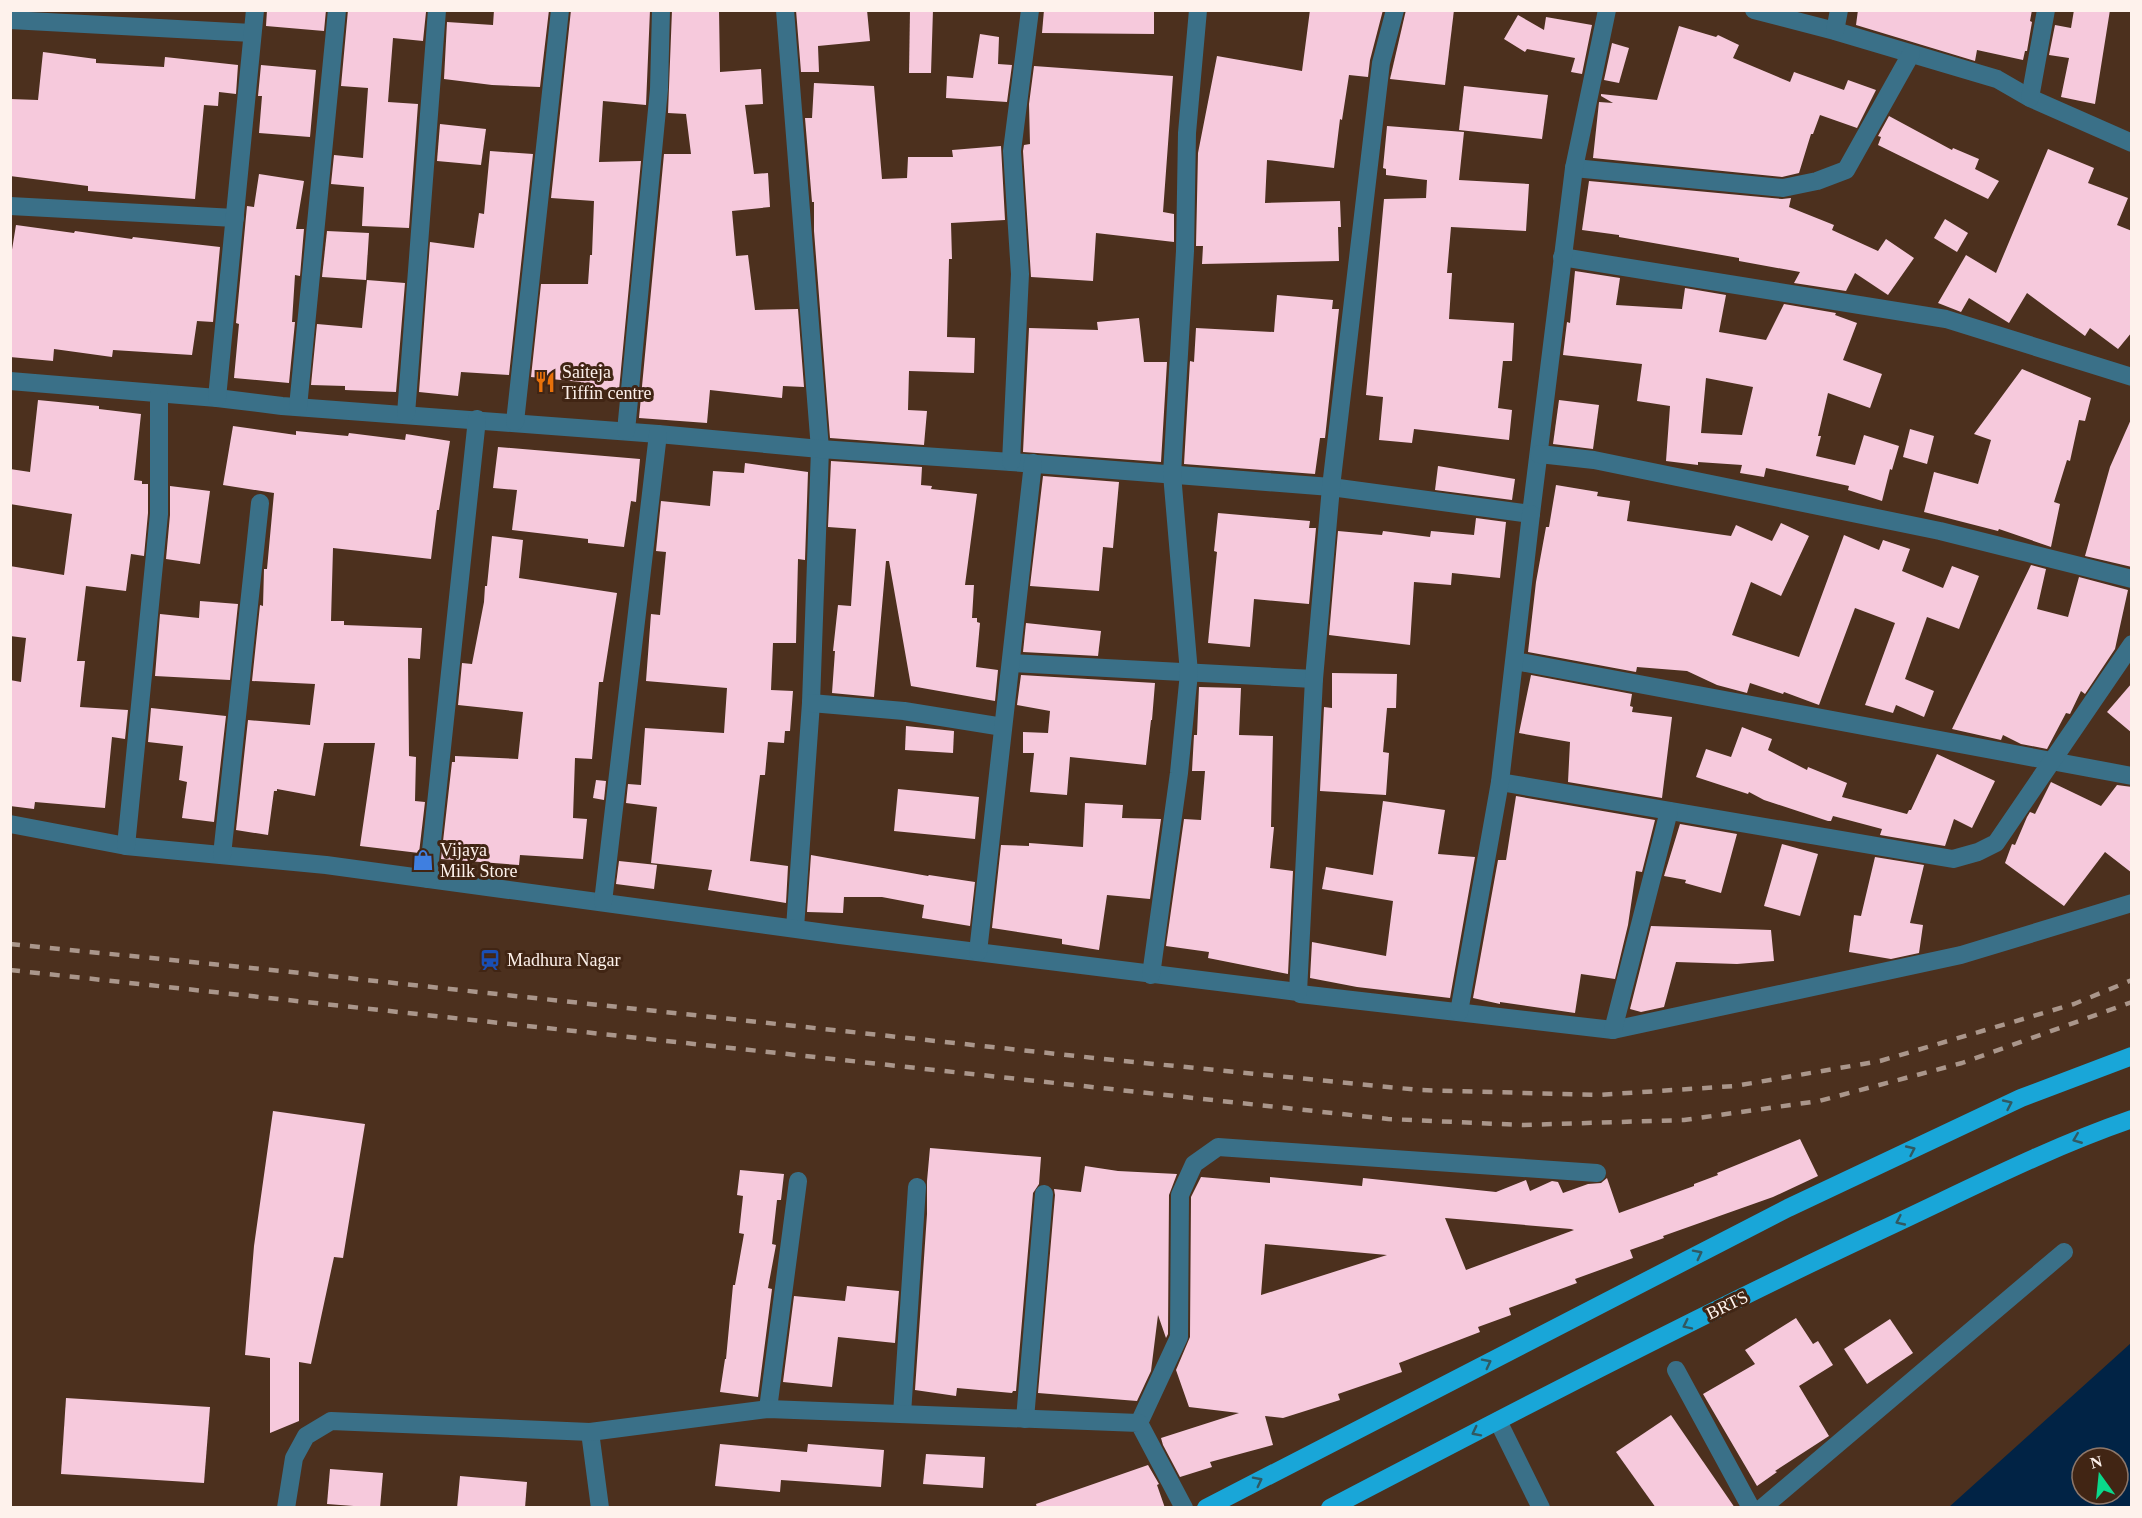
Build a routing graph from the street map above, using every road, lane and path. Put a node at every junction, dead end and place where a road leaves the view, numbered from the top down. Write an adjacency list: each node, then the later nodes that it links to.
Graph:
1 (255, 10): 16 (street)
2 (337, 10): 28 (street)
3 (437, 10): 29 (street)
4 (560, 10): 31 (street)
5 (661, 10): 32 (street)
6 (785, 10): 34 (street)
7 (1030, 10): 36 (street)
8 (1198, 10): 38 (street)
9 (1395, 10): 39 (street)
10 (1607, 10): 20 (street)
11 (1754, 10): 15 (street)
12 (1839, 10): 15 (street)
13 (2046, 10): 18 (street)
14 (10, 20): 16 (street)
15 (1835, 32): 17 (street)
16 (252, 33): 22 (street)
17 (1911, 54): 18 (street); 20 (street)
18 (2030, 98): 19 (street)
19 (2132, 143)
20 (1574, 168): 23 (street)
21 (10, 206): 22 (street)
22 (235, 218): 27 (street)
23 (1562, 257): 24 (street); 35 (street)
24 (2132, 377)
25 (10, 381): 26 (street)
26 (159, 394): 27 (street); 55 (street)
27 (217, 398): 28 (street)
28 (298, 407): 29 (street)
29 (406, 414): 30 (street)
30 (477, 419): 31 (street); 57 (street)
31 (515, 422): 32 (street)
32 (626, 431): 33 (street)
33 (658, 434): 34 (street); 58 (street)
34 (820, 449): 36 (street); 48 (street)
35 (1539, 454): 41 (street); 42 (street)
36 (1011, 462): 37 (street)
37 (1033, 463): 38 (street); 45 (street)
38 (1172, 474): 39 (street); 46 (street)
39 (1331, 488): 41 (street); 47 (street)
40 (260, 503): 56 (street)
41 (1531, 514): 44 (street)
42 (2132, 579)
43 (2132, 644): 50 (street)
44 (1515, 661): 50 (street); 52 (street)
45 (1011, 663): 46 (street); 49 (street)
46 (1189, 673): 47 (street); 62 (street)
47 (1314, 679): 63 (street)
48 (811, 703): 49 (street); 60 (street)
49 (1003, 727): 61 (street)
50 (2052, 761): 51 (street); 53 (street)
51 (2132, 776)
52 (1500, 782): 53 (street); 64 (street)
53 (1669, 811): 65 (street)
54 (10, 824): 55 (street)
55 (126, 846): 56 (street)
56 (222, 855): 57 (street)
57 (428, 879): 58 (street)
58 (603, 902): 60 (street)
59 (2132, 903): 65 (street)
60 (795, 928): 61 (street)
61 (978, 952): 62 (street)
62 (1151, 975): 63 (street)
63 (1298, 992): 64 (street)
64 (1459, 1012): 65 (street)
65 (1613, 1030)
66 (2132, 1056): 84 (main road, one-way to 66)
67 (2132, 1119): 77 (main road, BRTS, one-way to 77)
68 (1597, 1173): 78 (street)
69 (798, 1181): 74 (street)
70 (917, 1187): 75 (street)
71 (1044, 1194): 76 (street)
72 (2064, 1252): 87 (street)
73 (1676, 1370): 86 (street)
74 (768, 1409): 75 (street); 79 (street)
75 (902, 1414): 76 (street)
76 (1025, 1419): 78 (street)
77 (1498, 1421): 80 (main road, BRTS, one-way to 80); 85 (street)
78 (1139, 1423): 83 (street)
79 (590, 1432): 81 (street); 82 (street)
80 (1335, 1506)
81 (286, 1508)
82 (600, 1508)
83 (1184, 1508)
84 (1206, 1508)
85 (1541, 1508)
86 (1751, 1508)
87 (1762, 1508)

